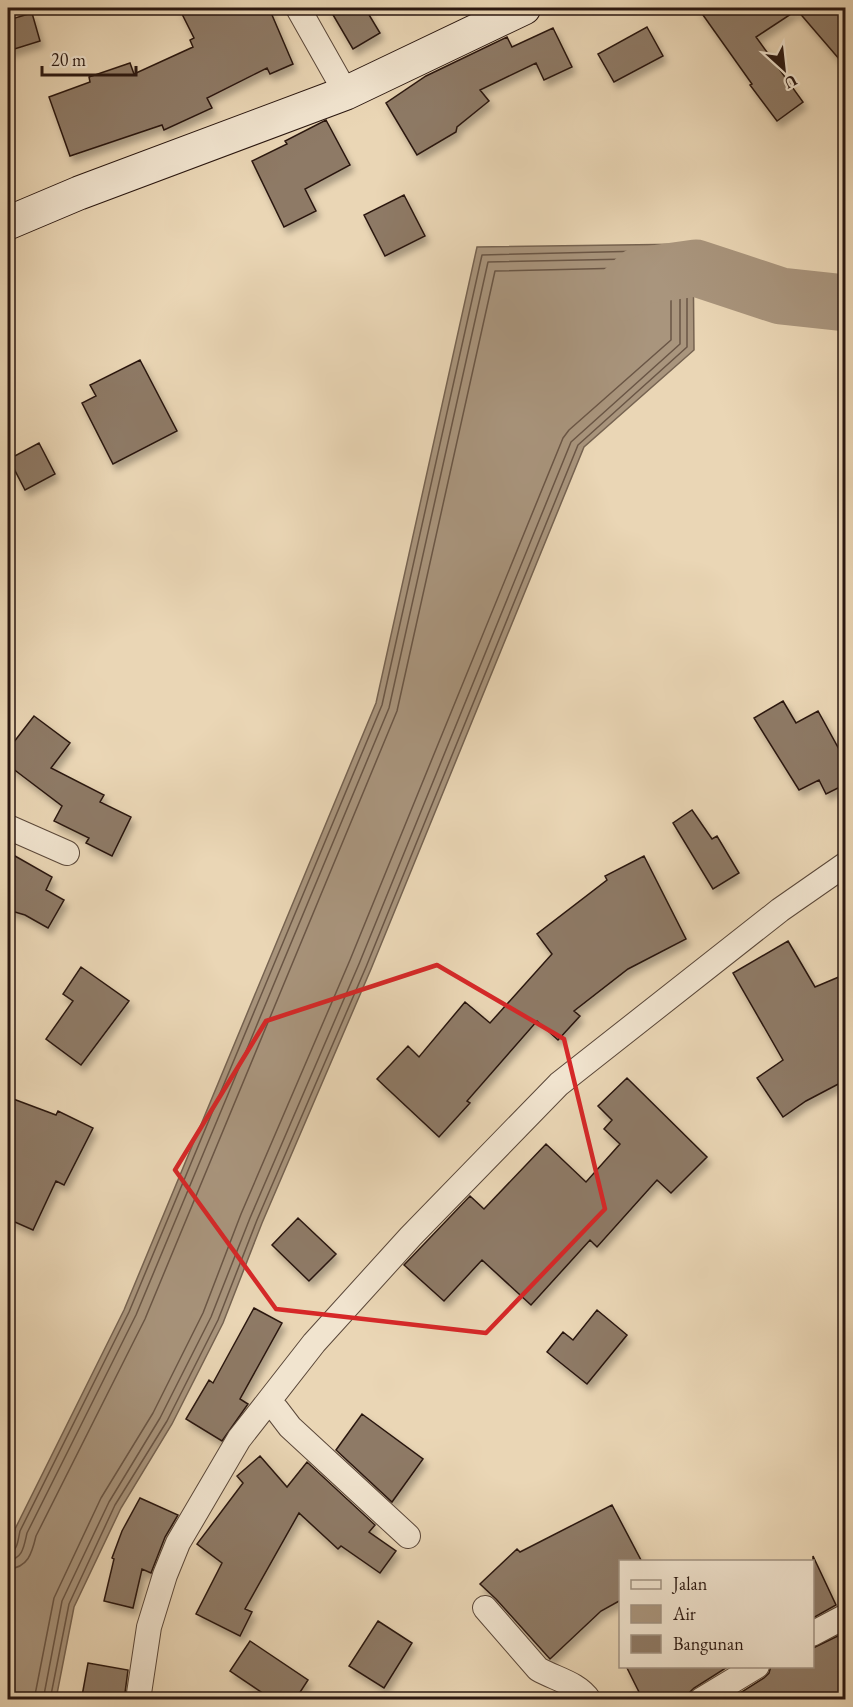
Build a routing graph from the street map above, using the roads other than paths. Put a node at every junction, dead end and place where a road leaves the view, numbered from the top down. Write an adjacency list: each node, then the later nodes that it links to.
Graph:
1 (298, 8): 3 (street)
2 (524, 8): 3 (street)
3 (346, 93): 4 (street)
4 (8, 223)
5 (8, 827): 6 (street)
6 (67, 853)
7 (846, 864): 8 (street)
8 (268, 1402): 9 (street); 14 (street)
9 (408, 1536)
10 (485, 1608): 15 (street)
11 (843, 1617): 12 (street)
12 (814, 1633)
13 (754, 1668): 16 (street)
14 (138, 1700)
15 (589, 1700)
16 (701, 1700)

